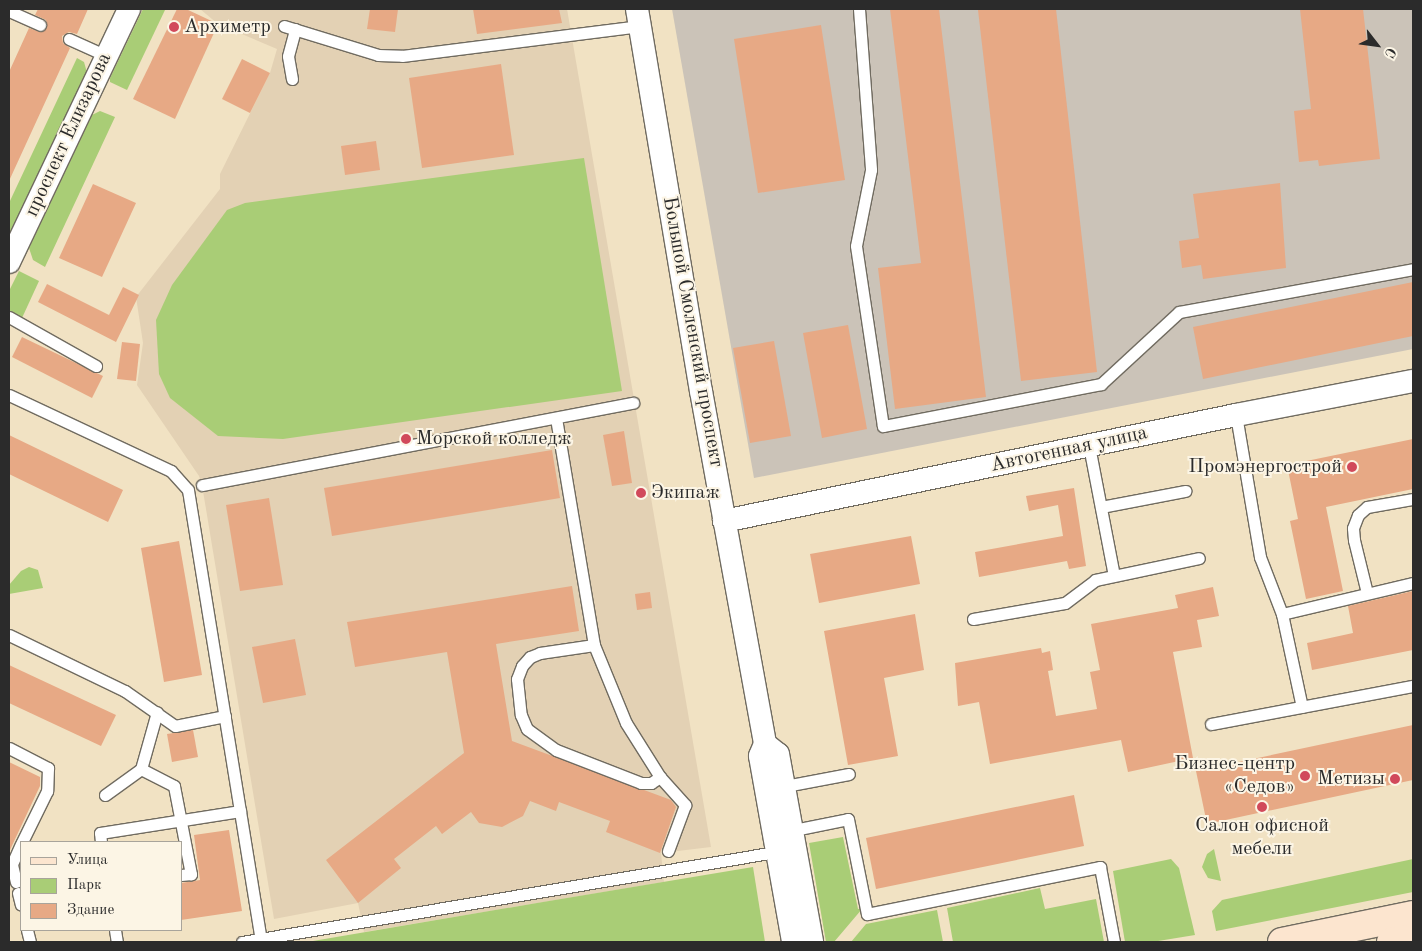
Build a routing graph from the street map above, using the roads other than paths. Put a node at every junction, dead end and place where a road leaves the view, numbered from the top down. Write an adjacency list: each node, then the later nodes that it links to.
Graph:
1 (129, 9): 7 (street, проспект Елизарова)
2 (860, 9): 10 (lane)
3 (9, 11): 5 (lane)
4 (639, 18): 8 (lane); 23 (street, Большой Смоленский проспект)
5 (40, 25)
6 (69, 39): 7 (lane)
7 (107, 56): 9 (street, проспект Елизарова)
8 (292, 79)
9 (9, 262)
10 (1413, 270)
11 (9, 316): 12 (lane)
12 (96, 366)
13 (1413, 382): 16 (street, Автогенная улица)
14 (9, 395): 35 (lane)
15 (633, 403): 17 (lane)
16 (1236, 415): 18 (street, Автогенная улица); 28 (lane)
17 (556, 418): 19 (lane); 31 (lane)
18 (1088, 446): 22 (lane); 23 (street, Автогенная улица)
19 (202, 485)
20 (1185, 491): 22 (lane)
21 (1413, 498): 27 (lane)
22 (1101, 507): 25 (lane)
23 (724, 521): 41 (street, Большой Смоленский проспект)
24 (1199, 558): 25 (lane)
25 (1114, 576): 29 (lane)
26 (1413, 584): 27 (lane)
27 (1367, 592): 28 (lane)
28 (1282, 614): 33 (lane)
29 (973, 619)
30 (9, 635): 34 (lane)
31 (594, 645): 40 (lane); 40 (lane)
32 (1413, 686): 33 (lane)
33 (1302, 707): 36 (lane)
34 (157, 712): 35 (lane); 38 (lane)
35 (225, 716): 43 (lane)
36 (1211, 724)
37 (9, 748): 45 (lane)
38 (141, 769): 42 (lane); 44 (lane)
39 (849, 774): 41 (lane)
40 (660, 777): 49 (lane)
41 (775, 788): 47 (street, Большой Смоленский проспект)
42 (104, 795)
43 (240, 811): 44 (lane); 54 (lane)
44 (182, 820): 46 (lane); 50 (lane)
45 (23, 841)
46 (101, 841)
47 (784, 841): 54 (lane); 56 (street, Большой Смоленский проспект); 57 (street, Большой Смоленский проспект); 58 (lane)
48 (20, 847): 51 (lane)
49 (668, 851)
50 (182, 875)
51 (20, 901)
52 (1413, 915): 59 (main road)
53 (1413, 938): 60 (main road)
54 (261, 939): 55 (lane)
55 (242, 942)
56 (793, 942)
57 (812, 942)
58 (1114, 942)
59 (1282, 942)
60 (1391, 942)

